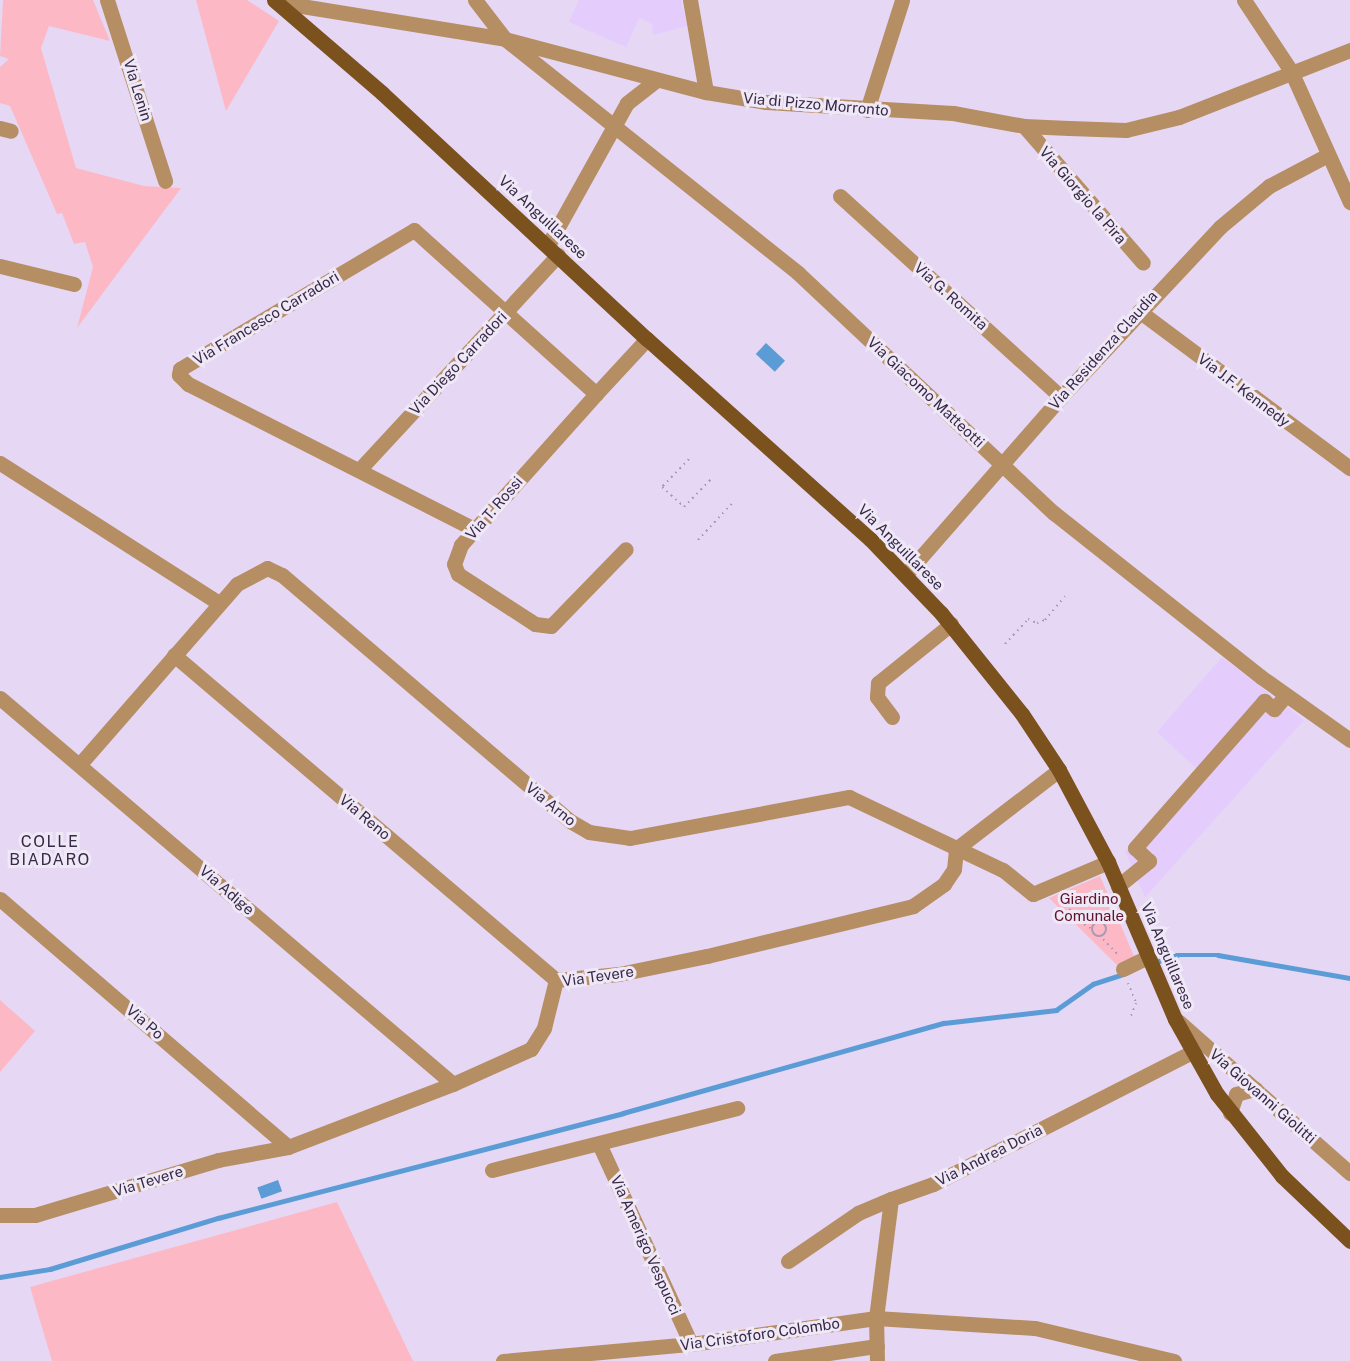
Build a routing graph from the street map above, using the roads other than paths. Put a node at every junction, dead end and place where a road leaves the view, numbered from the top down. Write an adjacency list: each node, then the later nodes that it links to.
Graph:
1 (107, 0): 16 (street, Via Lenin)
2 (475, 0): 7 (street, Via Giacomo Matteotti)
3 (690, 0): 11 (street)
4 (902, 0): 12 (street)
5 (1244, 0): 9 (street)
6 (275, 1): 7 (street, Via di Pizzo Morronto); 19 (main road, Via Anguillarese)
7 (505, 39): 10 (street, Via di Pizzo Morronto); 14 (street, Via Giacomo Matteotti)
8 (1350, 50): 9 (street, Via di Pizzo Morronto)
9 (1291, 71): 13 (street, Via di Pizzo Morronto); 15 (street)
10 (656, 80): 11 (street, Via di Pizzo Morronto); 14 (street, Via Diego Carradori)
11 (706, 92): 12 (street, Via di Pizzo Morronto)
12 (867, 110): 13 (street, Via di Pizzo Morronto)
13 (1023, 126): 20 (street, Via Giorgio la Pira)
14 (615, 129): 19 (street, Via Diego Carradori); 29 (street, Via Giacomo Matteotti)
15 (1326, 156): 18 (street); 23 (street, Via Residenza Claudia)
16 (165, 181)
17 (840, 196): 27 (street, Via G. Romita)
18 (1350, 202)
19 (553, 250): 24 (street, Via Diego Carradori); 25 (main road, Via Anguillarese)
20 (1143, 263)
21 (0, 266): 22 (street)
22 (74, 284)
23 (1139, 311): 27 (street, Via Residenza Claudia); 30 (street, Via J.F. Kennedy)
24 (505, 312): 26 (street); 31 (street, Via Diego Carradori); 31 (street, Via Francesco Carradori)
25 (646, 339): 26 (street, Via T. Rossi); 34 (main road, Via Anguillarese)
26 (596, 394): 32 (street, Via T. Rossi)
27 (1061, 397): 29 (street, Via Residenza Claudia)
28 (0, 463): 35 (street)
29 (1002, 463): 34 (street, Via Residenza Claudia); 38 (street, Via Giacomo Matteotti)
30 (1350, 468)
31 (359, 470): 32 (street, Via Francesco Carradori)
32 (474, 529): 33 (street, Via T. Rossi)
33 (626, 549)
34 (906, 574): 36 (main road, Via Anguillarese)
35 (219, 603): 37 (street); 44 (street, Via Arno)
36 (951, 624): 40 (street); 43 (main road, Via Anguillarese)
37 (174, 655): 42 (street); 50 (street, Via Reno)
38 (1286, 694): 41 (street, Via Giacomo Matteotti); 46 (street)
39 (0, 698): 42 (street, Via Adige)
40 (892, 717)
41 (1350, 740)
42 (80, 764): 53 (street, Via Adige)
43 (1059, 770): 44 (street); 45 (main road, Via Anguillarese)
44 (956, 849): 45 (street); 50 (street, Via Tevere)
45 (1108, 862): 46 (main road, Via Anguillarese)
46 (1118, 886): 48 (main road, Via Anguillarese)
47 (0, 899): 58 (street, Via Po)
48 (1148, 957): 49 (street); 51 (main road, Via Anguillarese)
49 (1123, 969)
50 (556, 980): 53 (street, Via Tevere)
51 (1175, 1019): 52 (main road, Via Anguillarese); 54 (street, Via Giovanni Giolitti)
52 (1192, 1052): 56 (main road, Via Anguillarese); 61 (street, Via Andrea Doria)
53 (453, 1084): 58 (street, Via Tevere)
54 (1255, 1089): 56 (street); 60 (street, Via Giovanni Giolitti)
55 (737, 1108): 57 (street)
56 (1230, 1113): 63 (main road, Via Anguillarese)
57 (600, 1146): 59 (street); 66 (street, Via Amerigo Vespucci)
58 (288, 1147): 62 (street, Via Tevere)
59 (492, 1170)
60 (1350, 1173)
61 (891, 1199): 64 (street, Via Andrea Doria); 65 (street)
62 (0, 1215)
63 (1350, 1240)
64 (788, 1261)
65 (876, 1318): 66 (street, Via Cristoforo Colombo); 67 (street); 71 (street, Via Cristoforo Colombo)
66 (691, 1344): 68 (street, Via Cristoforo Colombo)
67 (877, 1354): 70 (street)
68 (573, 1359): 69 (street, Via Cristoforo Colombo)
69 (502, 1361)
70 (776, 1361)
71 (1174, 1361)

